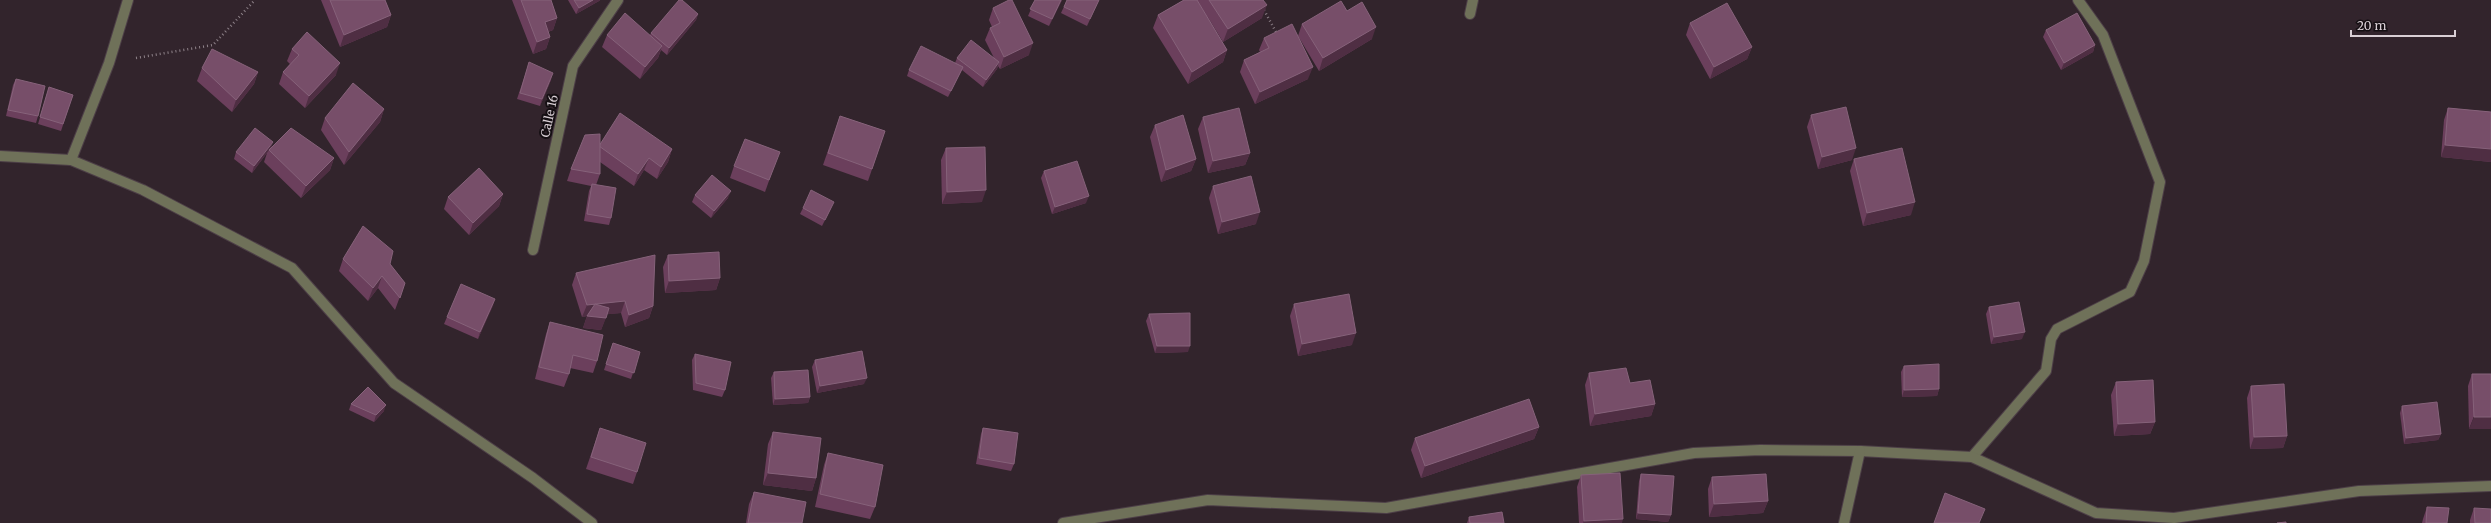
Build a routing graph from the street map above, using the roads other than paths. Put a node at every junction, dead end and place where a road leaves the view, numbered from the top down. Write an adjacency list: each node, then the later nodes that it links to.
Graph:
1 (128, 0): 7 (street)
2 (618, 0): 8 (street, Calle 16)
3 (1473, 0): 5 (street)
4 (2078, 0): 10 (street)
5 (1470, 14)
6 (0, 156): 7 (street)
7 (71, 160): 12 (street)
8 (534, 250)
9 (1860, 451): 10 (street); 13 (street); 14 (street)
10 (1972, 457): 11 (street)
11 (2491, 486)
12 (592, 523)
13 (1063, 523)
14 (1844, 523)

